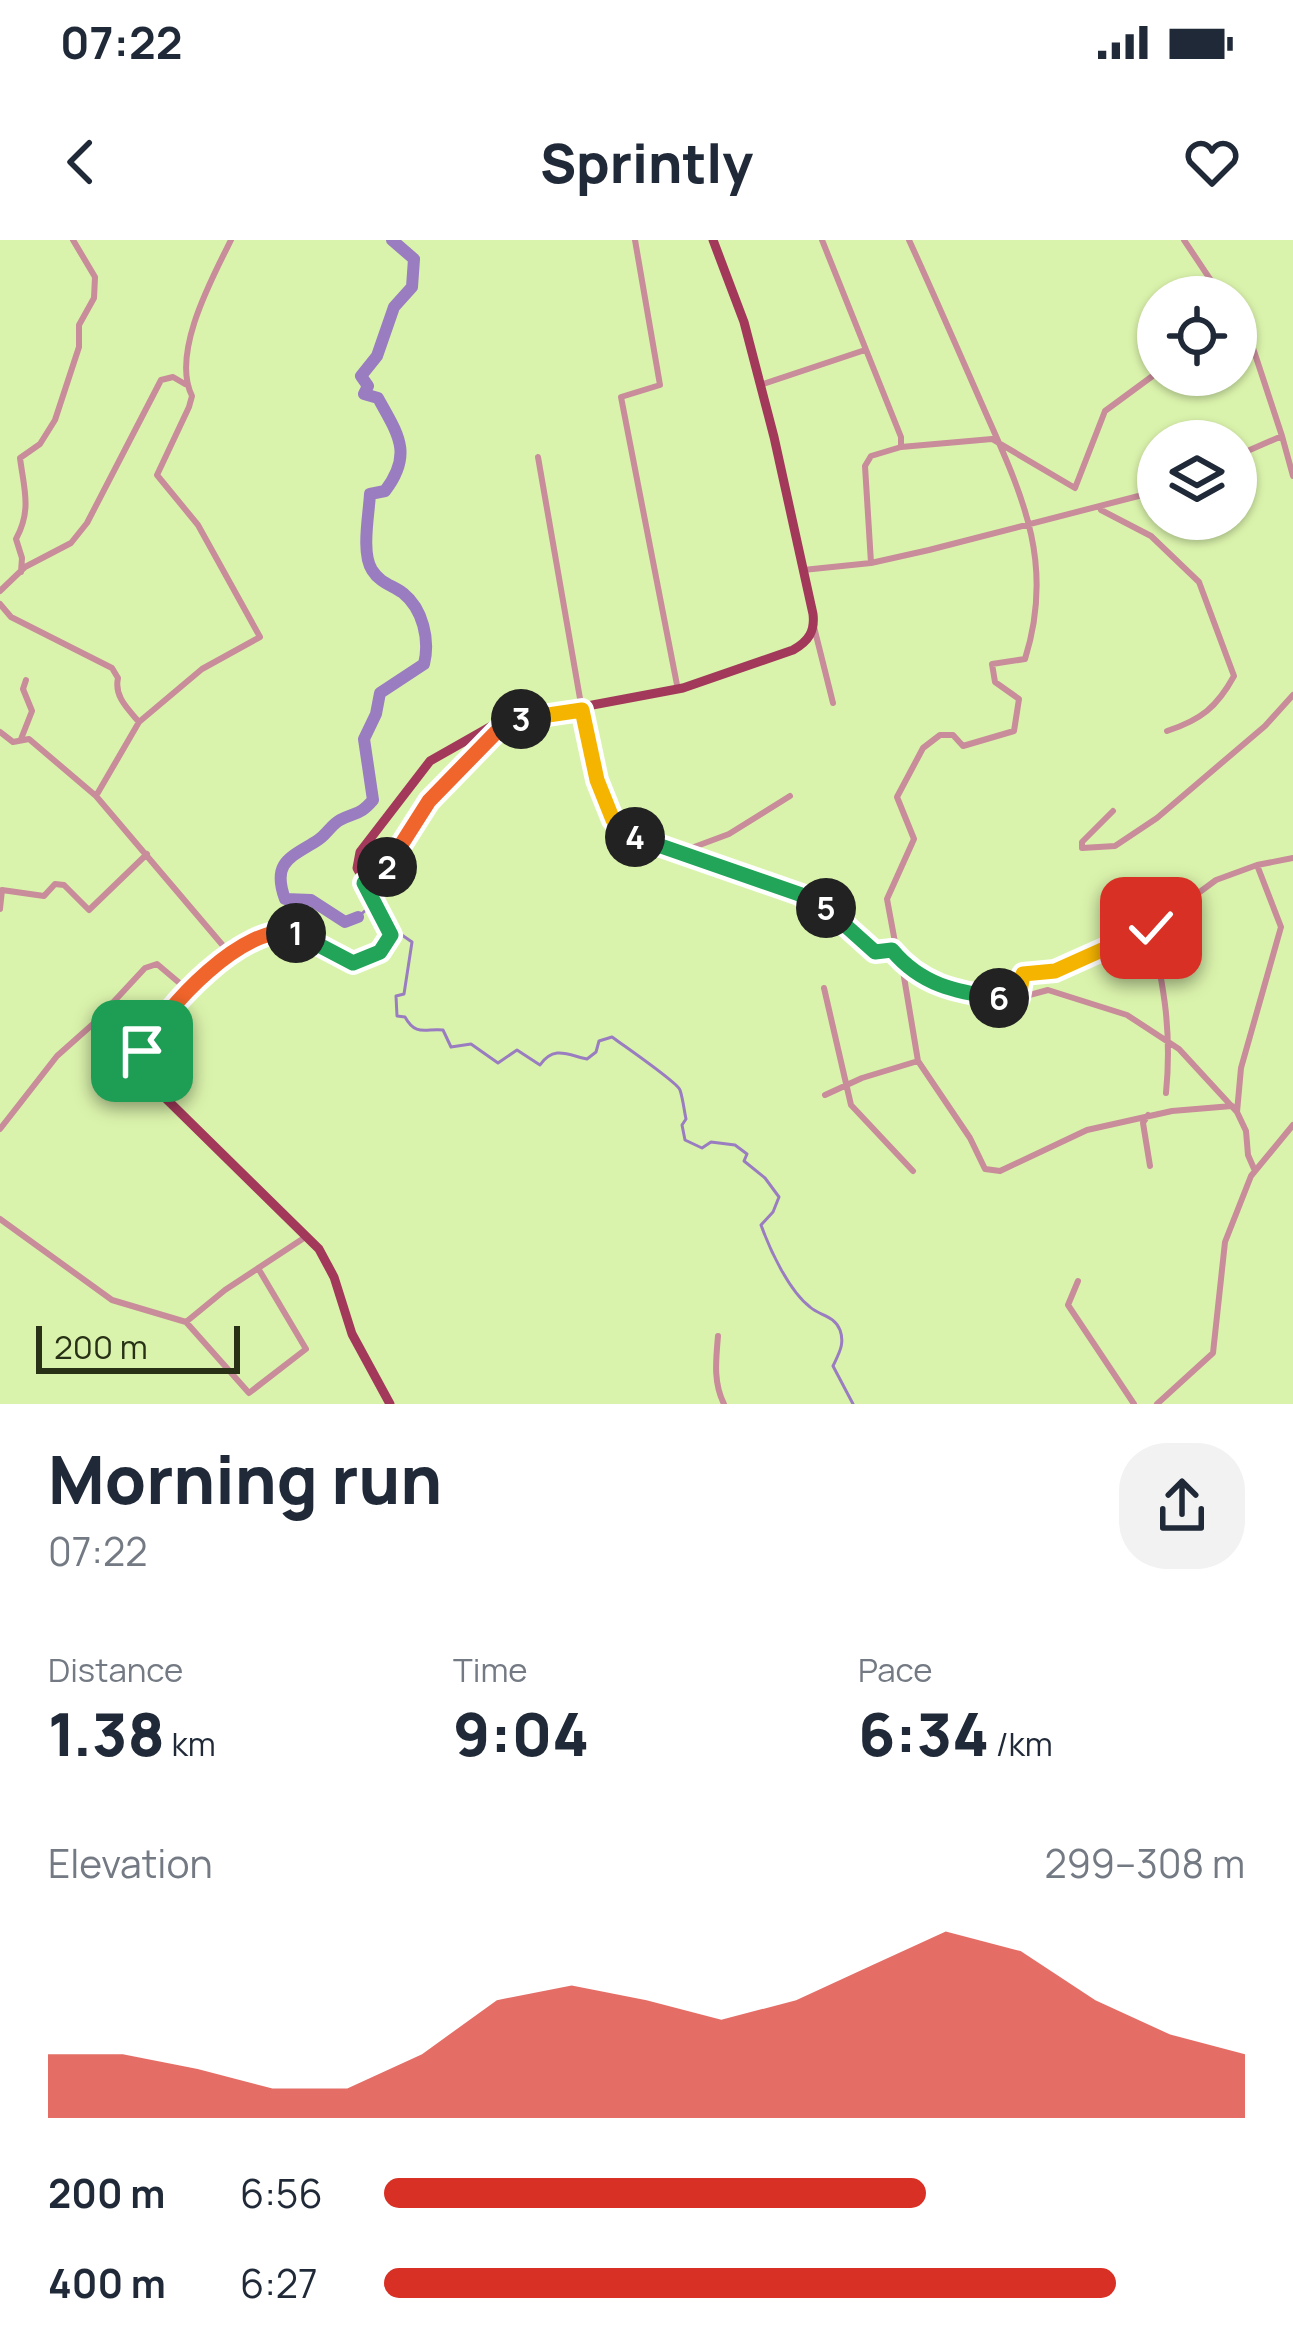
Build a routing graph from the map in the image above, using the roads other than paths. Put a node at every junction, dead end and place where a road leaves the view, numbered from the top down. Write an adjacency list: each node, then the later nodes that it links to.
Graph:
1 (73, 240): 25 (street)
2 (231, 240): 11 (street)
3 (635, 240): 30 (street)
4 (713, 240): 12 (main road)
5 (822, 240): 9 (street)
6 (909, 240): 15 (street)
7 (1184, 240): 8 (street)
8 (1208, 276)
9 (866, 350): 12 (street); 16 (street)
10 (1257, 360): 14 (street)
11 (185, 384): 25 (street); 35 (street)
12 (760, 385): 24 (main road)
13 (1137, 387): 15 (street)
14 (1282, 436): 17 (street); 19 (street)
15 (1001, 443): 16 (street); 22 (street)
16 (901, 447): 23 (street)
17 (1257, 447)
18 (538, 457): 33 (street)
19 (1293, 476)
20 (1137, 497): 21 (street)
21 (1098, 509): 22 (street); 36 (street)
22 (1032, 524): 23 (street); 50 (street)
23 (871, 563): 24 (street)
24 (803, 570): 28 (main road)
25 (21, 572): 26 (street)
26 (2, 590): 27 (street)
27 (0, 603): 35 (street)
28 (814, 627): 30 (main road); 32 (street)
29 (26, 680): 38 (street)
30 (678, 690): 33 (main road)
31 (1293, 695): 41 (street)
32 (833, 703)
33 (582, 710): 34 (main road); 42 (street)
34 (507, 721): 46 (street); 46 (main road)
35 (139, 722): 39 (street)
36 (1167, 731)
37 (0, 732): 38 (street)
38 (21, 740): 39 (street)
39 (96, 796): 43 (street)
40 (790, 796): 42 (street)
41 (1113, 811)
42 (678, 853): 50 (street)
43 (147, 854): 47 (street); 49 (street)
44 (1293, 858): 45 (street)
45 (1257, 865): 48 (street); 59 (street)
46 (367, 887): 49 (main road)
47 (0, 909)
48 (1151, 928): 53 (street); 54 (street)
49 (231, 955): 52 (main road)
50 (900, 959): 53 (street); 55 (street)
51 (824, 988): 56 (street)
52 (188, 991): 62 (street); 67 (main road)
53 (1019, 998): 54 (street)
54 (1171, 1044): 57 (street); 59 (street)
55 (918, 1061): 56 (street); 60 (street)
56 (845, 1085): 58 (street); 64 (street)
57 (1166, 1093)
58 (825, 1095)
59 (1234, 1109): 60 (street); 65 (street)
60 (1148, 1115): 63 (street)
61 (1293, 1125): 65 (street)
62 (0, 1130)
63 (1150, 1166)
64 (913, 1171)
65 (1255, 1171): 75 (street)
66 (0, 1219): 70 (street)
67 (307, 1236): 68 (street); 72 (main road)
68 (257, 1268): 70 (street); 70 (street)
69 (1078, 1280): 74 (street)
70 (186, 1322)
71 (718, 1336): 73 (street)
72 (390, 1404)
73 (724, 1404)
74 (1134, 1404)
75 (1157, 1404)

